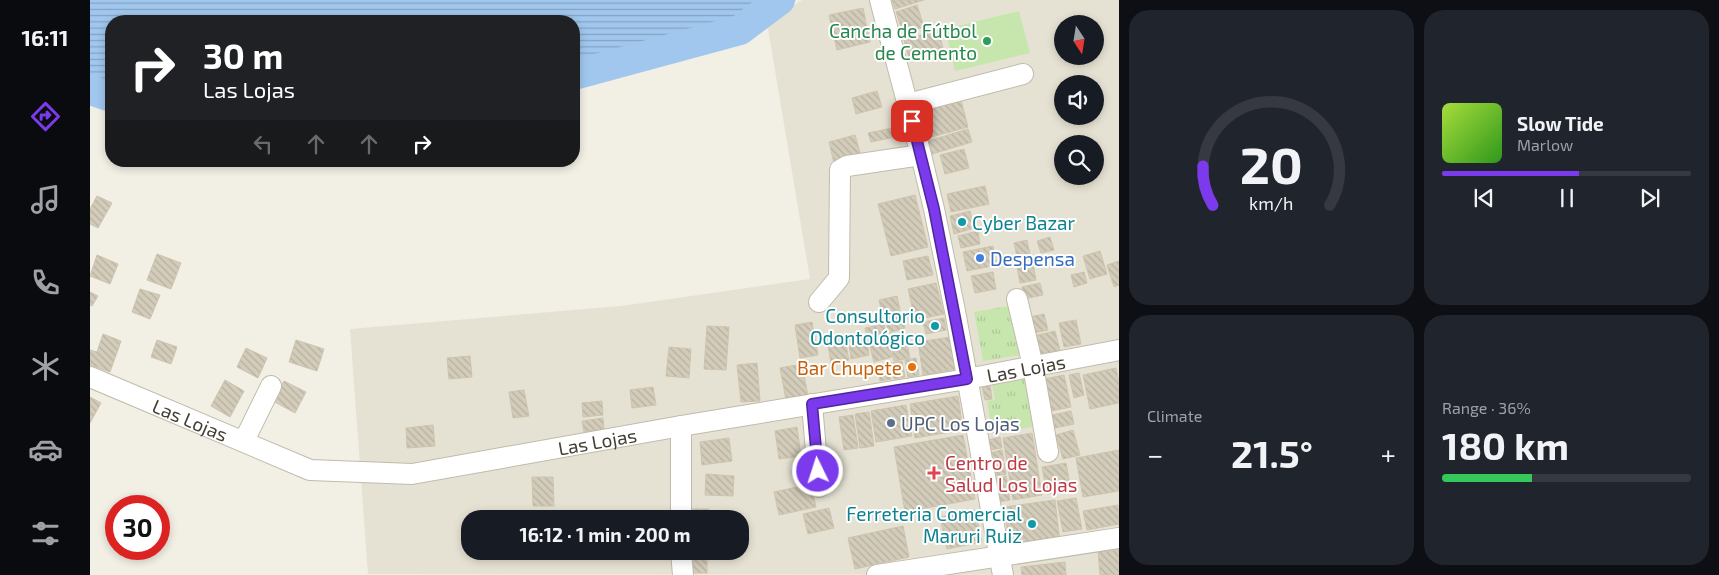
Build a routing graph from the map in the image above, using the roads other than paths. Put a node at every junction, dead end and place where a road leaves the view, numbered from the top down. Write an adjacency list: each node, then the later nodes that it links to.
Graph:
1 (880, 0): 3 (street)
2 (1024, 74): 3 (street)
3 (908, 104): 4 (street)
4 (922, 155): 6 (street); 10 (street)
5 (1017, 299): 8 (street)
6 (819, 302)
7 (1119, 350): 8 (street, Las Lojas)
8 (1033, 366): 10 (street, Las Lojas); 15 (street)
9 (90, 377): 14 (street, Las Lojas)
10 (967, 379): 12 (street, Las Lojas); 20 (street)
11 (271, 386): 14 (street)
12 (812, 404): 13 (street, Las Lojas); 16 (street)
13 (681, 426): 14 (street, Las Lojas); 17 (street)
14 (244, 441)
15 (1048, 452)
16 (819, 487)
17 (681, 510)
18 (1119, 538): 20 (street)
19 (682, 560): 21 (street)
20 (1002, 566): 22 (street)
21 (683, 575)
22 (877, 575)

